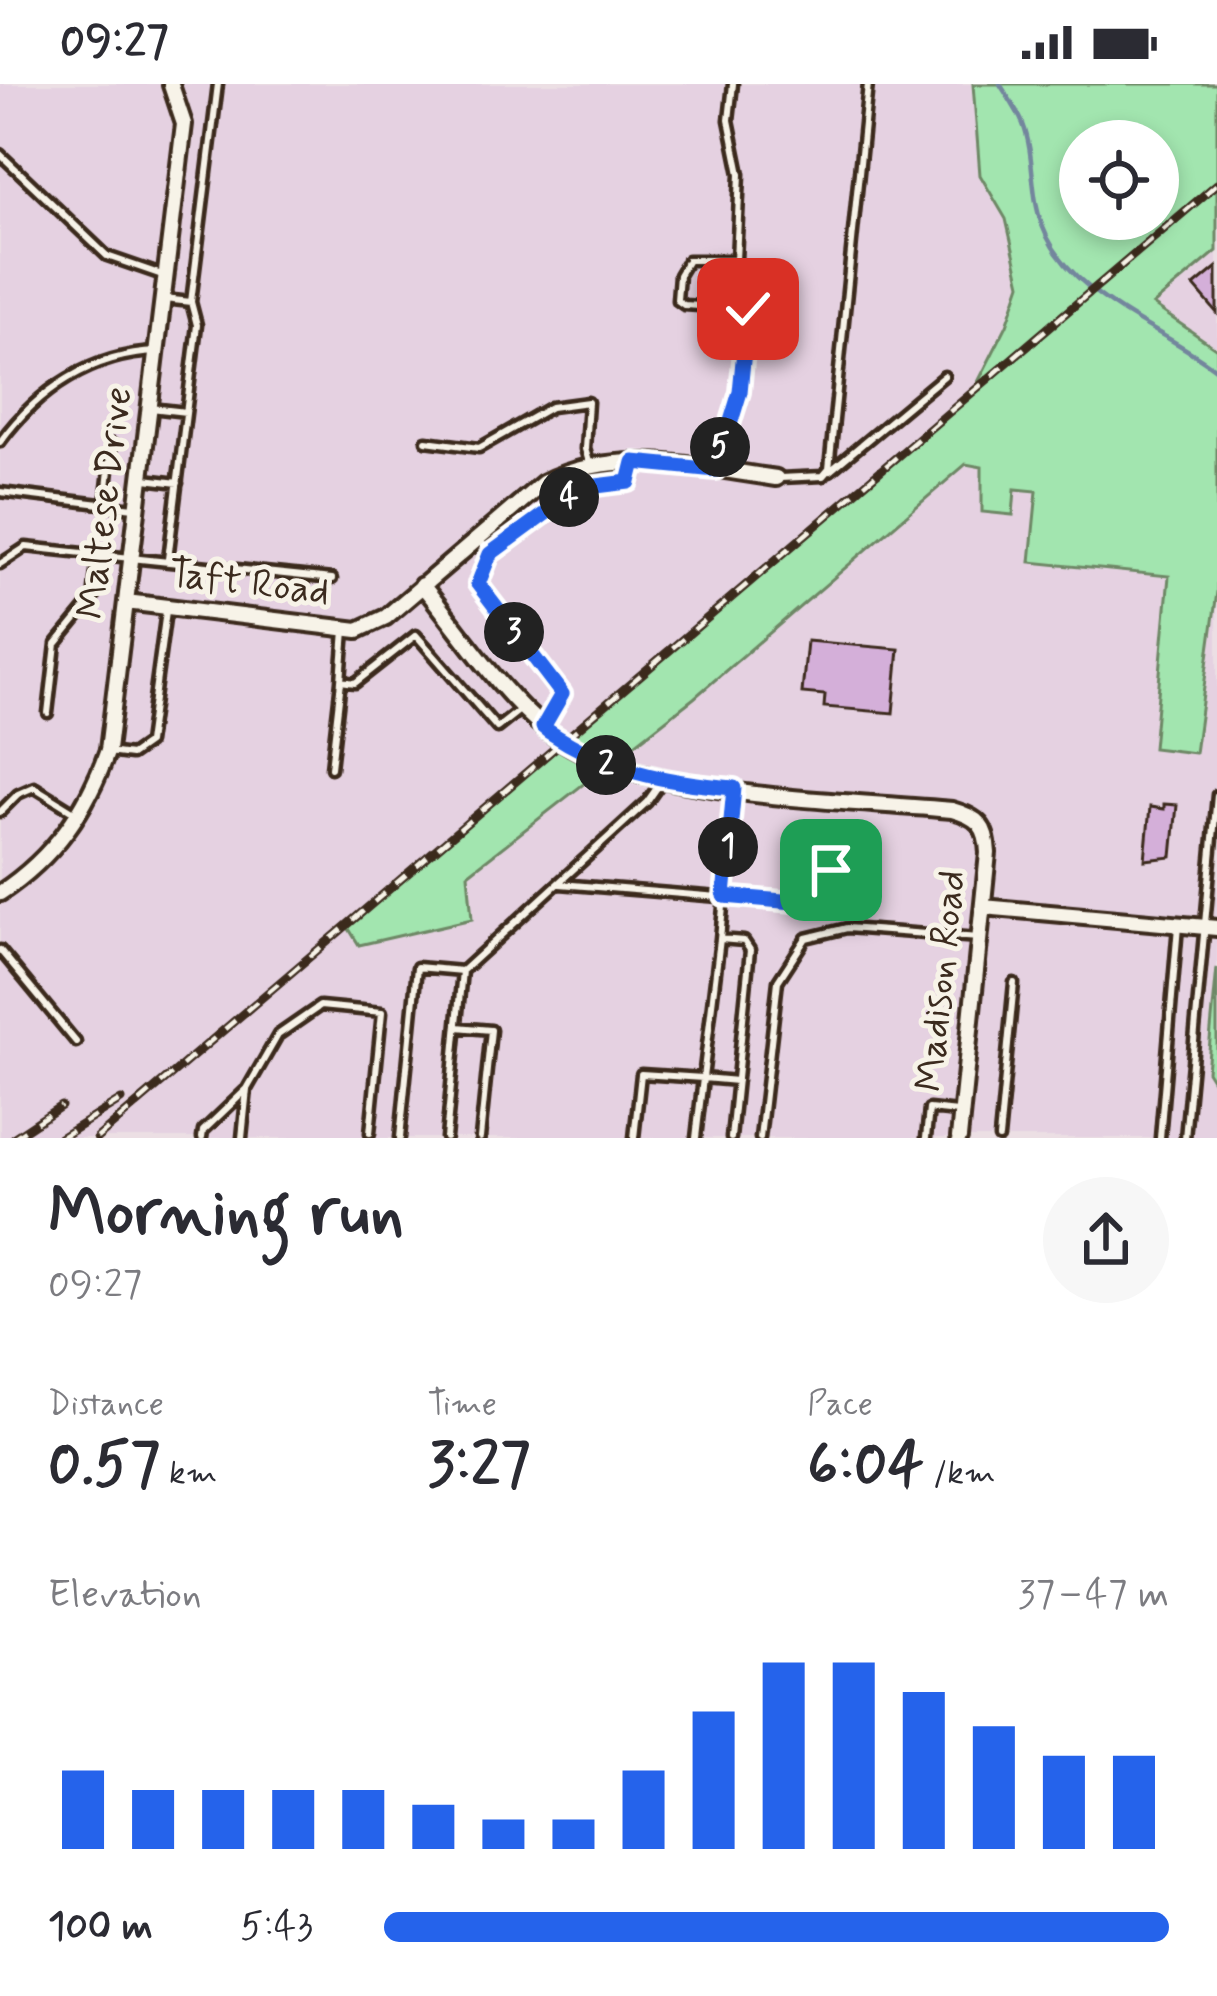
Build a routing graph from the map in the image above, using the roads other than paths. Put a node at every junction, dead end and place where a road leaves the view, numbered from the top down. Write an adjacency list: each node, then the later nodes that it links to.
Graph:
1 (173, 84): 7 (street, Maltese Drive)
2 (218, 84): 9 (lane)
3 (733, 84): 6 (lane)
4 (868, 84): 21 (lane)
5 (0, 154): 7 (lane)
6 (736, 260): 10 (lane); 10 (lane)
7 (166, 276): 8 (street, Maltese Drive)
8 (164, 299): 9 (lane); 11 (street, Maltese Drive)
9 (191, 302): 14 (lane)
10 (748, 309): 20 (lane)
11 (158, 352): 13 (street, Maltese Drive); 15 (lane)
12 (944, 376): 21 (lane)
13 (151, 408): 14 (lane); 23 (street, Maltese Drive)
14 (186, 412): 24 (lane)
15 (0, 442)
16 (426, 442): 19 (lane)
17 (112, 444): 27 (lane)
18 (634, 462): 19 (street, Taft Road); 20 (street, Taft Road); 25 (lane)
19 (583, 467): 25 (lane); 29 (street, Taft Road)
20 (716, 470): 22 (street, Taft Road)
21 (827, 473): 22 (lane)
22 (776, 478)
23 (141, 479): 24 (lane); 28 (street, Maltese Drive)
24 (178, 483): 33 (lane)
25 (580, 488): 31 (lane)
26 (0, 492): 27 (lane)
27 (105, 505): 28 (lane)
28 (138, 508): 32 (street, Maltese Drive)
29 (478, 537): 31 (lane); 36 (street, Taft Road)
30 (98, 553): 32 (lane); 34 (lane); 42 (lane)
31 (490, 554): 43 (lane)
32 (131, 556): 33 (lane); 37 (street, Maltese Drive)
33 (169, 559): 35 (lane)
34 (0, 565)
35 (332, 579)
36 (422, 585): 39 (street, Taft Road); 41 (street)
37 (126, 602): 38 (street, Taft Road); 44 (street, Maltese Drive)
38 (166, 607): 39 (street, Taft Road); 44 (lane)
39 (345, 628): 40 (lane)
40 (341, 681): 41 (lane); 45 (lane)
41 (524, 707): 43 (street)
42 (48, 713)
43 (543, 727): 46 (street)
44 (108, 752): 50 (street, Maltese Drive)
45 (332, 768)
46 (661, 782): 47 (street); 52 (lane)
47 (734, 788): 54 (lane); 55 (street, Madison Road)
48 (1217, 795): 57 (lane)
49 (0, 812): 50 (lane)
50 (79, 815): 53 (street, Maltese Drive)
51 (833, 838): 54 (lane)
52 (557, 884): 54 (lane); 61 (lane)
53 (0, 893)
54 (724, 896): 59 (lane)
55 (982, 907): 56 (street); 58 (street, Madison Road)
56 (1178, 925): 57 (street); 82 (lane)
57 (1211, 928): 83 (lane)
58 (979, 938): 68 (street, Madison Road); 78 (lane)
59 (720, 939): 65 (lane); 66 (lane)
60 (0, 950): 64 (lane)
61 (462, 971): 63 (lane); 72 (lane)
62 (1014, 982): 81 (lane)
63 (457, 1027): 73 (lane); 74 (lane)
64 (76, 1042)
65 (703, 1078): 66 (lane); 75 (lane); 76 (lane)
66 (736, 1081): 77 (lane)
67 (247, 1089): 69 (lane); 70 (lane); 71 (lane)
68 (961, 1112): 79 (lane); 80 (street, Madison Road)
69 (370, 1133)
70 (202, 1138)
71 (242, 1138)
72 (400, 1138)
73 (446, 1138)
74 (480, 1138)
75 (634, 1138)
76 (696, 1138)
77 (730, 1138)
78 (760, 1138)
79 (926, 1138)
80 (958, 1138)
81 (998, 1138)
82 (1160, 1138)
83 (1185, 1138)

